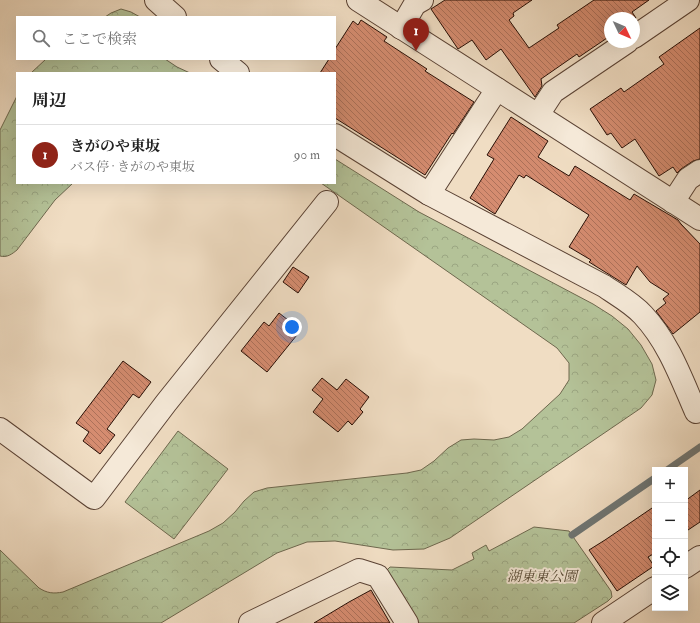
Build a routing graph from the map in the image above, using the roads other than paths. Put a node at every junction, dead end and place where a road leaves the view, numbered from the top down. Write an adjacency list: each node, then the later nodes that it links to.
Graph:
1 (156, 0): 5 (street)
2 (358, 0): 6 (street)
3 (422, 0): 6 (street)
4 (688, 0): 7 (street)
5 (174, 16)
6 (401, 28): 11 (street)
7 (640, 33)
8 (618, 48): 12 (street)
9 (223, 60): 10 (street)
10 (237, 72)
11 (497, 89): 12 (street); 15 (street)
12 (538, 115): 17 (street)
13 (336, 136): 15 (street)
14 (700, 170): 17 (street)
15 (429, 194): 19 (street)
16 (327, 202): 20 (street)
17 (673, 202): 18 (street)
18 (700, 219)
19 (700, 409)
20 (0, 429)
21 (700, 557): 22 (street)
22 (688, 565)
23 (652, 590): 26 (street)
24 (250, 623): 25 (street)
25 (407, 623)
26 (602, 623)

